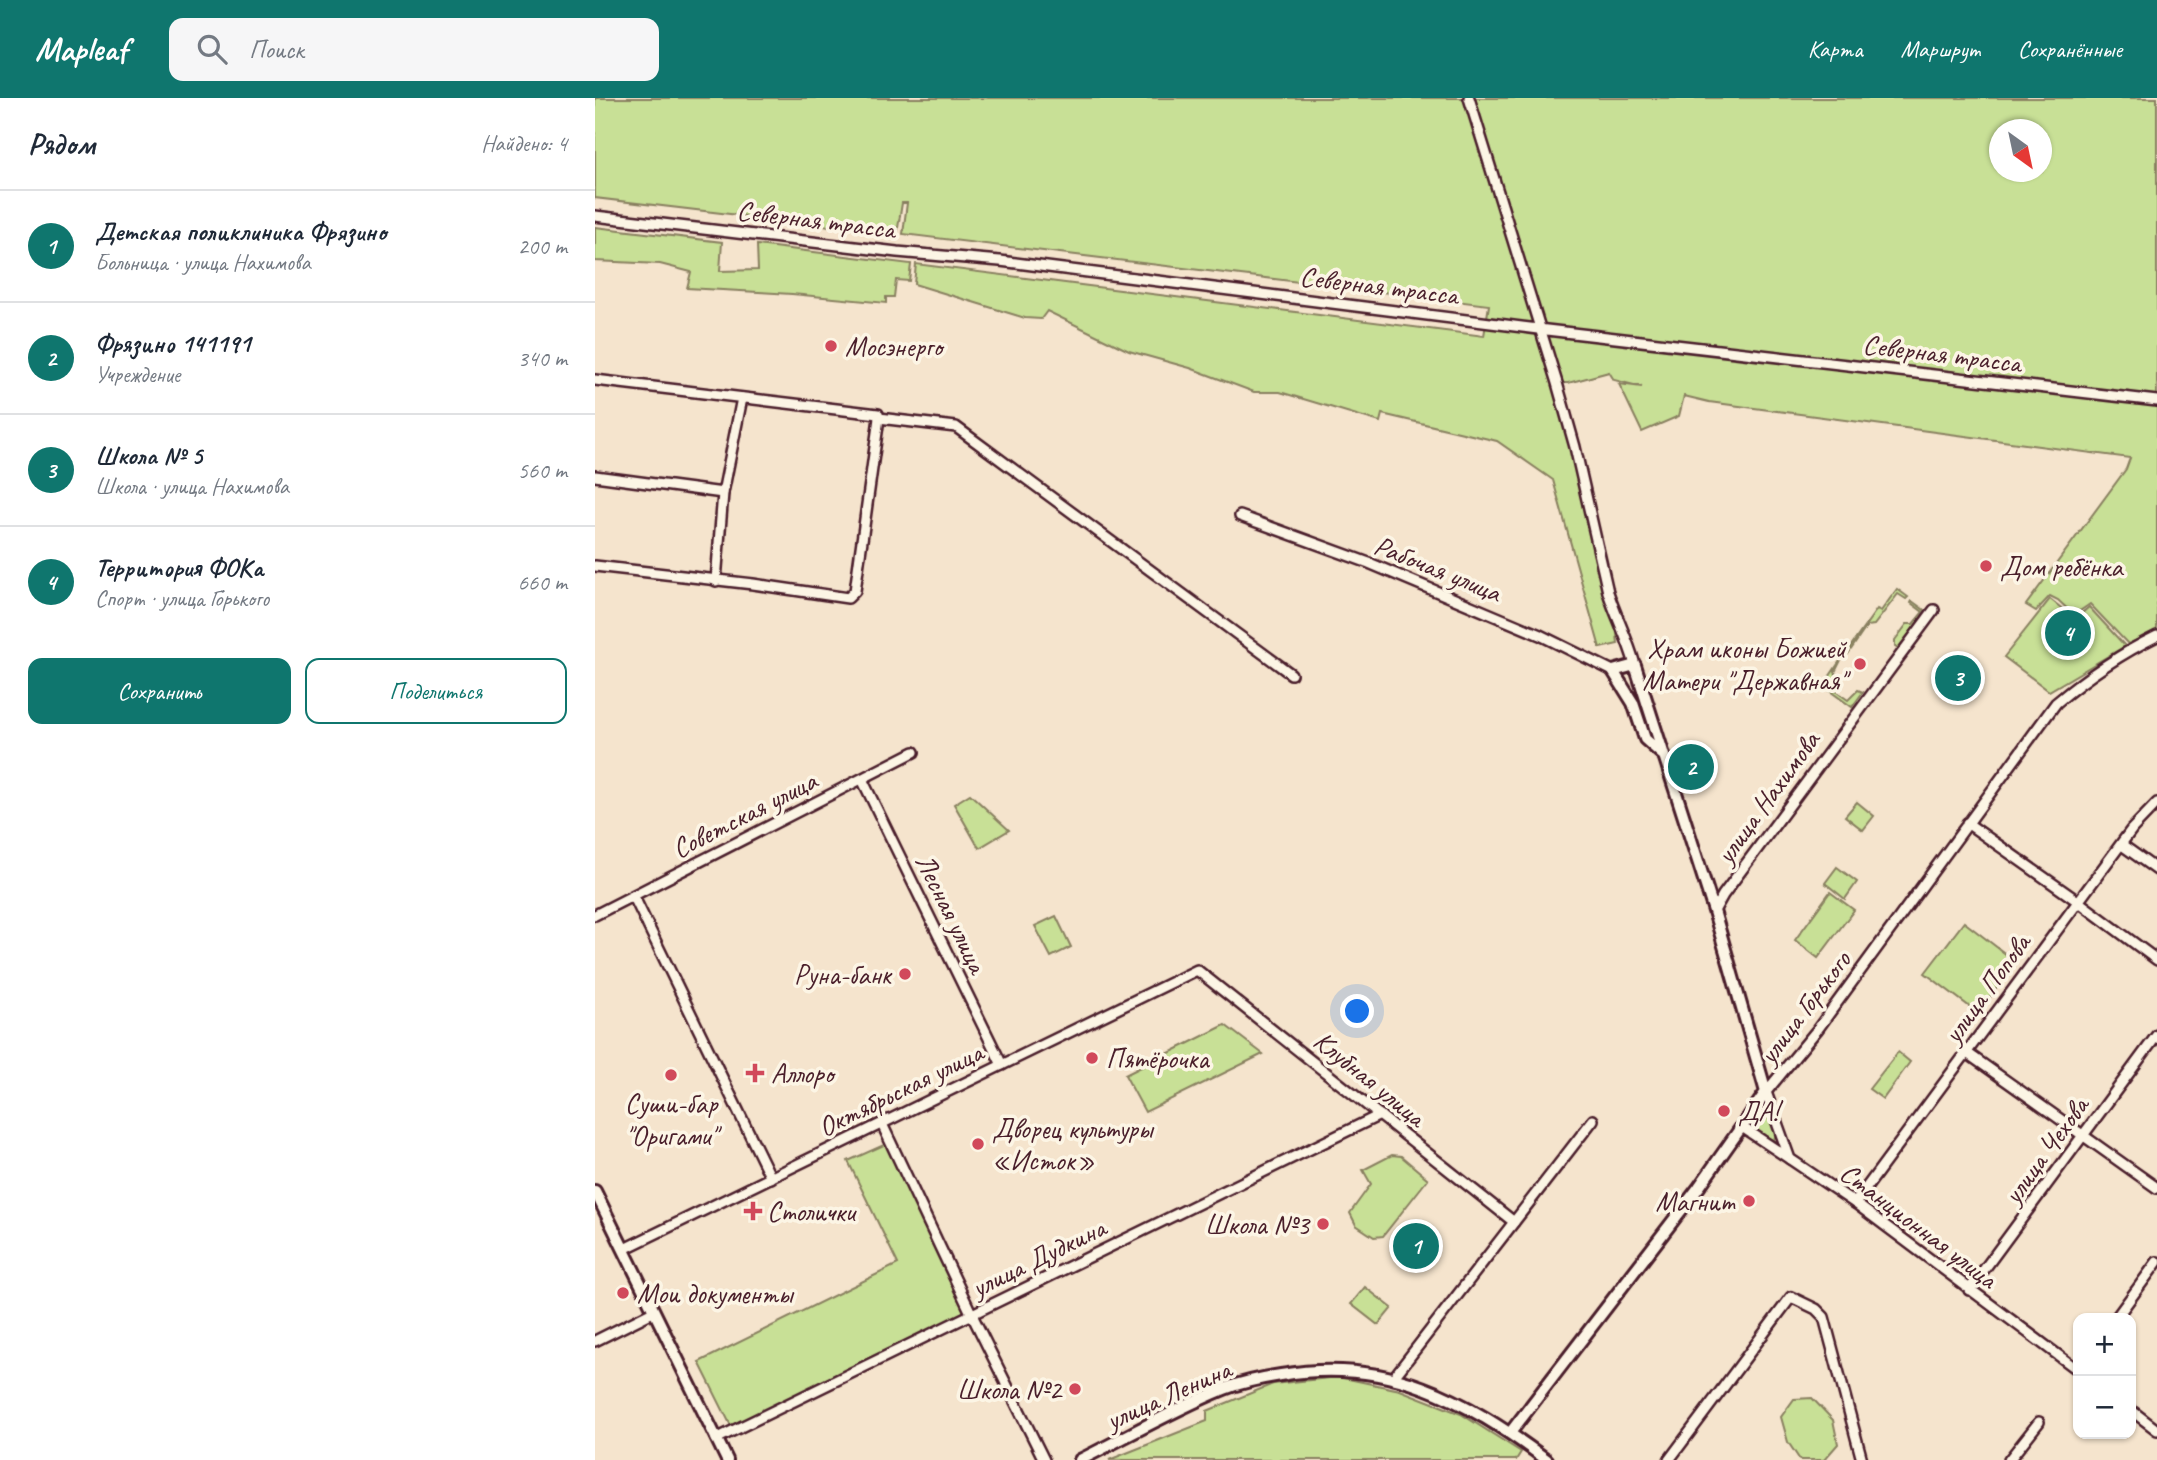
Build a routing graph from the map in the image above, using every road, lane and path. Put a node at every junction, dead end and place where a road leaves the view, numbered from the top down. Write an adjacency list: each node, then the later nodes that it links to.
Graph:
1 (1469, 98): 3 (street)
2 (595, 216): 3 (street, Северная трасса)
3 (1538, 329): 6 (street, Северная трасса); 15 (street)
4 (595, 380): 5 (street)
5 (742, 398): 7 (street); 9 (street)
6 (2157, 401)
7 (879, 418): 12 (street); 17 (street)
8 (595, 476): 9 (street)
9 (723, 493): 12 (street)
10 (1240, 516): 16 (street, Рабочая улица)
11 (595, 566): 12 (street)
12 (716, 581)
13 (1934, 610): 27 (street, улица Нахимова)
14 (2157, 636): 22 (street, улица Горького)
15 (1635, 665): 16 (street); 19 (street)
16 (1613, 671): 19 (street)
17 (1290, 674)
18 (913, 752): 20 (street, Советская улица)
19 (1663, 755): 27 (street)
20 (862, 779): 25 (street, Советская улица); 33 (street, Лесная улица)
21 (2157, 803): 23 (street, улица Попова)
22 (1967, 823): 26 (street); 34 (street, улица Горького)
23 (2122, 845): 24 (street); 26 (street, улица Попова)
24 (2157, 870)
25 (633, 897): 28 (street, Советская улица); 41 (street)
26 (2079, 902): 29 (street); 32 (street, улица Попова)
27 (1714, 911): 34 (street)
28 (595, 915)
29 (2157, 960)
30 (1197, 970): 33 (street, Октябрьская улица); 35 (street, Клубная улица)
31 (2157, 1035): 39 (street, улица Чехова)
32 (1967, 1053): 39 (street); 44 (street, улица Попова)
33 (1002, 1065): 37 (street, Октябрьская улица)
34 (1766, 1092): 38 (street, улица Горького); 40 (street)
35 (1380, 1115): 45 (street, Клубная улица); 51 (street, улица Дудкина)
36 (1593, 1121): 45 (street)
37 (882, 1124): 41 (street, Октябрьская улица); 51 (street)
38 (1742, 1127): 40 (street, Станционная улица); 58 (street, улица Горького)
39 (2084, 1137): 42 (street); 48 (street, улица Чехова)
40 (1790, 1159): 44 (street, Станционная улица)
41 (771, 1178): 46 (street, Октябрьская улица)
42 (2157, 1188)
43 (595, 1191): 46 (street)
44 (1855, 1203): 48 (street, Станционная улица)
45 (1514, 1222): 54 (street)
46 (624, 1249): 49 (street)
47 (2157, 1262): 50 (street)
48 (1969, 1290): 53 (street, Станционная улица)
49 (653, 1311): 52 (street); 59 (street)
50 (2120, 1313)
51 (972, 1315): 59 (street, улица Дудкина); 61 (street)
52 (595, 1341)
53 (2073, 1365)
54 (1394, 1377): 58 (street, улица Ленина); 62 (street, улица Ленина)
55 (2136, 1414): 57 (street)
56 (2039, 1422): 66 (street)
57 (2157, 1430)
58 (1510, 1433): 63 (street, улица Ленина)
59 (716, 1439): 60 (street)
60 (727, 1460)
61 (1044, 1460)
62 (1080, 1460)
63 (1547, 1460)
64 (1669, 1460): 65 (street)
65 (1862, 1460)
66 (2009, 1460)

